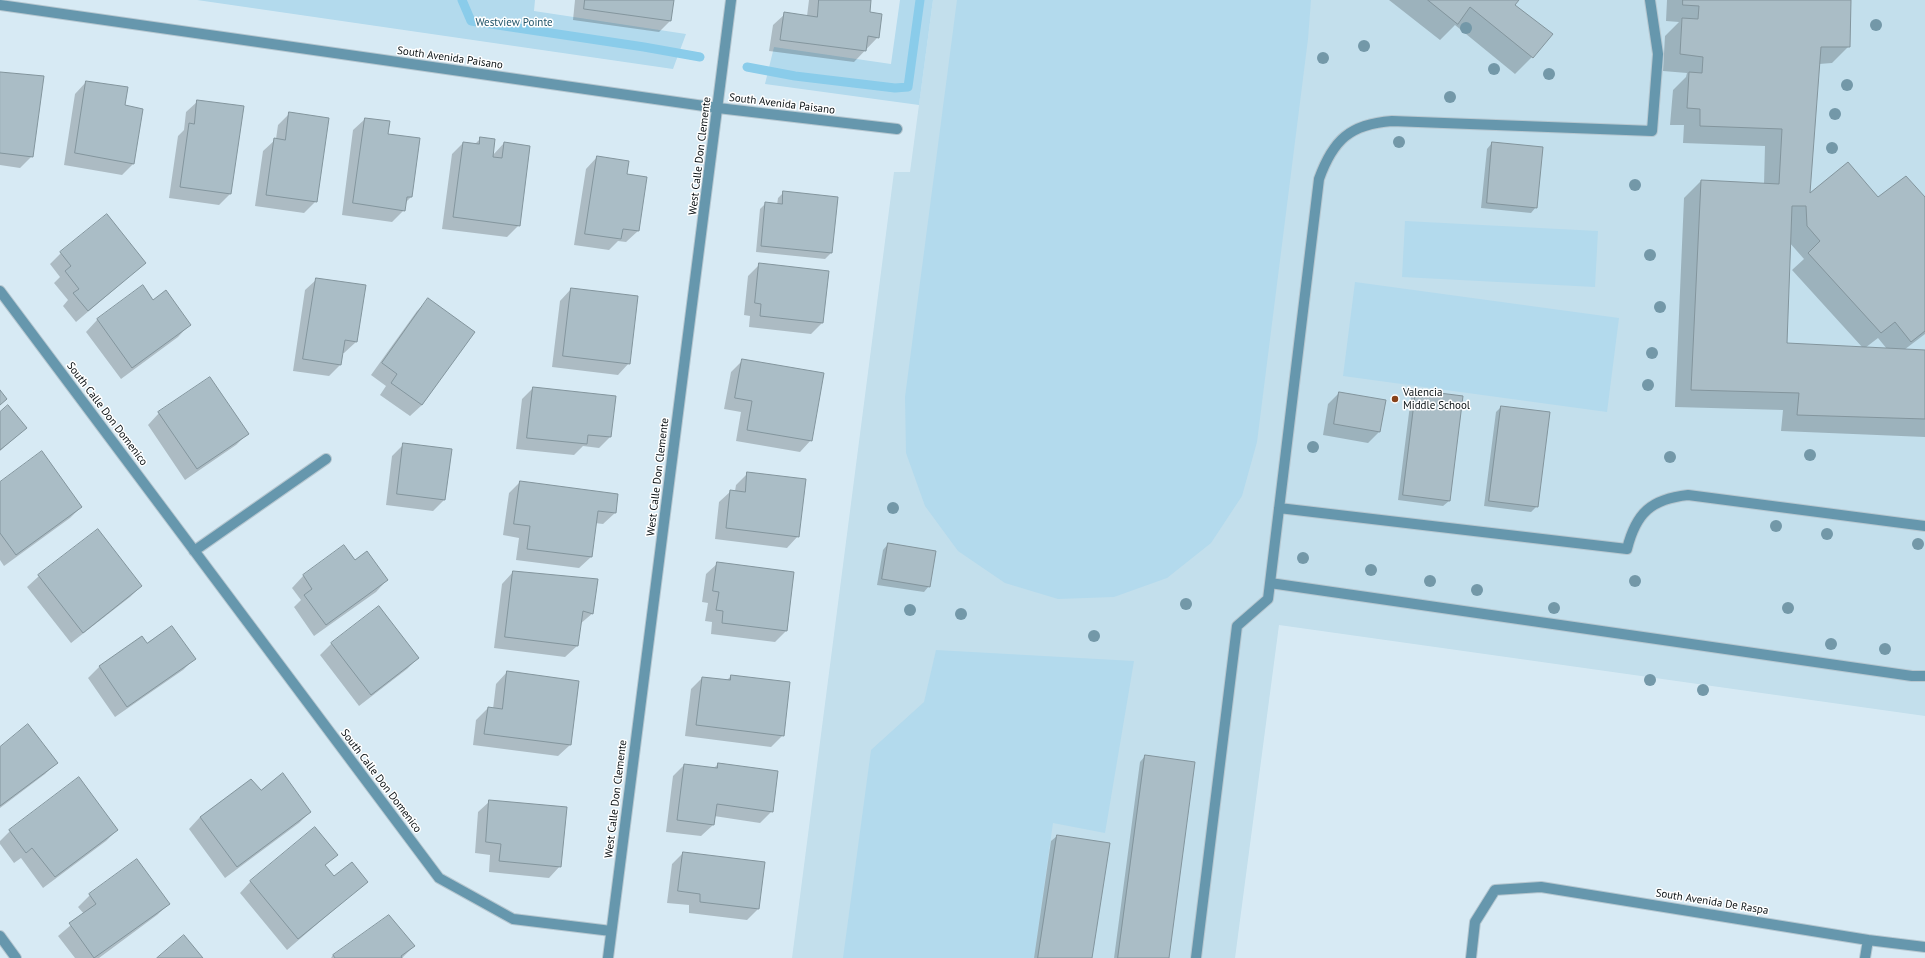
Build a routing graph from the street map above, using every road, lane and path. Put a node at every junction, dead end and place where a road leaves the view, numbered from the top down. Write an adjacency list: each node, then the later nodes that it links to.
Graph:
1 (731, 0): 4 (street, West Calle Don Clemente)
2 (1650, 0): 8 (street)
3 (0, 5): 4 (street, South Avenida Paisano)
4 (718, 108): 5 (street, South Avenida Paisano); 13 (street, West Calle Don Clemente)
5 (897, 129)
6 (0, 291): 10 (street, South Calle Don Domenico)
7 (326, 459): 10 (street)
8 (1279, 508): 9 (street); 11 (street)
9 (1925, 526)
10 (194, 551): 13 (street, South Calle Don Domenico)
11 (1270, 582): 12 (street); 19 (street)
12 (1925, 676)
13 (611, 931): 18 (street, West Calle Don Clemente)
14 (0, 936): 17 (street)
15 (1868, 940): 16 (street, South Avenida De Raspa); 20 (street, South Avenida De Raspa); 21 (street)
16 (1925, 947)
17 (16, 958)
18 (608, 958)
19 (1196, 958)
20 (1471, 958)
21 (1865, 958)

